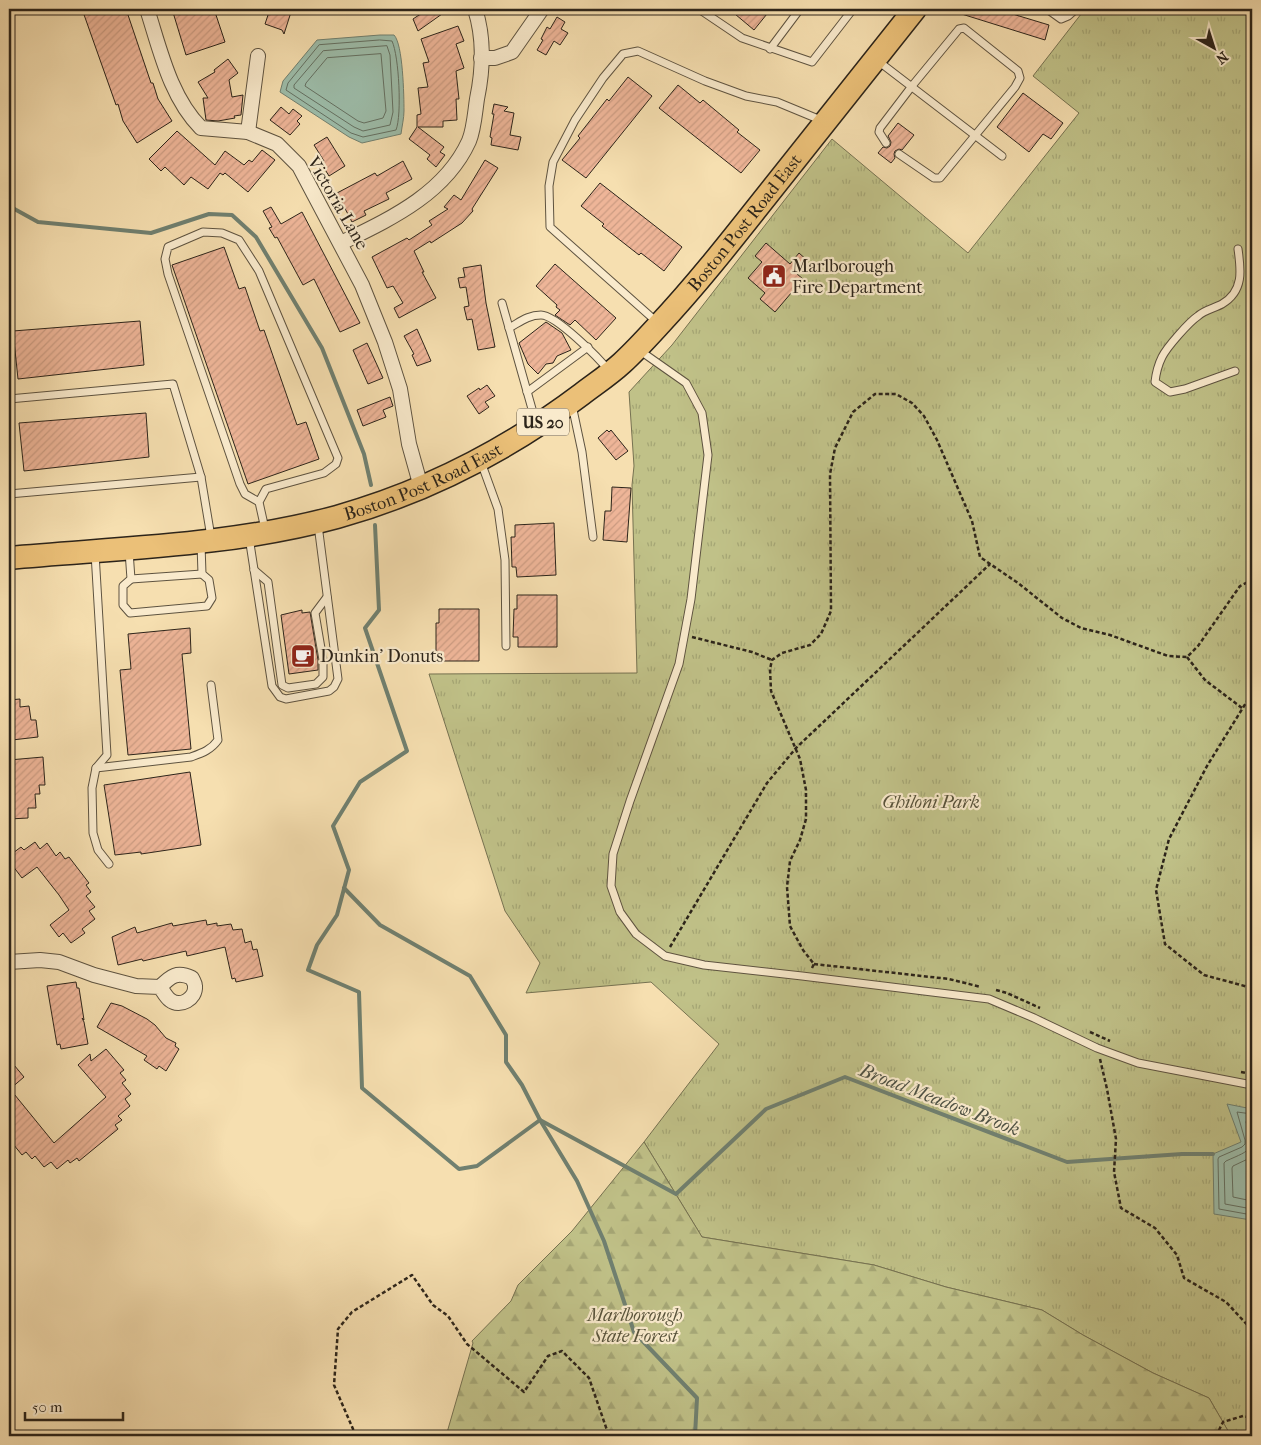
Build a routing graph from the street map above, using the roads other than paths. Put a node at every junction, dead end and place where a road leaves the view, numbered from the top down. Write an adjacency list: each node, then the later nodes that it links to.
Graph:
1 (147, 9): 16 (street, Victoria Lane)
2 (475, 9): 12 (street)
3 (542, 9): 12 (street)
4 (699, 9): 10 (lane)
5 (800, 9): 10 (lane)
6 (853, 9): 10 (lane)
7 (915, 9): 13 (main road, Boston Post Road East / US 20)
8 (1046, 9): 9 (lane)
9 (1076, 9)
10 (770, 49)
11 (258, 56): 16 (street)
12 (481, 58): 21 (street)
13 (876, 59): 14 (lane); 15 (main road, Boston Post Road East / US 20)
14 (912, 86): 17 (lane); 17 (lane); 18 (lane)
15 (825, 122): 24 (main road, Boston Post Road East / US 20); 24 (lane)
16 (248, 132): 21 (street, Victoria Lane)
17 (975, 135): 19 (lane); 20 (lane)
18 (886, 143)
19 (899, 154)
20 (1002, 156)
21 (341, 243): 36 (street, Victoria Lane)
22 (1238, 249): 28 (lane)
23 (502, 303): 25 (lane)
24 (660, 324): 27 (main road, Boston Post Road East / US 20)
25 (509, 328): 26 (lane); 30 (lane)
26 (588, 347): 29 (lane); 30 (lane)
27 (637, 348): 29 (main road, Boston Post Road East / US 20); 56 (lane)
28 (1234, 371)
29 (610, 372): 32 (main road, Boston Post Road East / US 20)
30 (526, 392): 33 (lane)
31 (9, 398): 35 (lane)
32 (571, 402): 33 (main road, Boston Post Road East / US 20); 41 (lane)
33 (537, 426): 34 (main road, Boston Post Road East / US 20)
34 (480, 460): 36 (main road, Boston Post Road East / US 20); 50 (lane)
35 (201, 477): 37 (lane); 42 (lane)
36 (421, 487): 39 (main road, Boston Post Road East / US 20)
37 (9, 494)
38 (259, 502): 38 (lane); 40 (lane)
39 (318, 521): 40 (main road, Boston Post Road East / US 20); 49 (lane)
40 (257, 533): 42 (main road, Boston Post Road East / US 20); 46 (lane)
41 (593, 537)
42 (206, 541): 43 (main road, Boston Post Road East / US 20); 47 (lane)
43 (128, 548): 44 (main road, Boston Post Road East / US 20); 48 (lane)
44 (94, 550): 45 (main road, Boston Post Road East / US 20); 52 (lane)
45 (9, 558)
46 (254, 570): 49 (lane); 49 (lane)
47 (202, 574): 48 (lane); 48 (lane)
48 (131, 579)
49 (328, 597)
50 (506, 646)
51 (211, 685): 52 (lane)
52 (96, 768): 53 (lane)
53 (109, 864)
54 (9, 962): 55 (street)
55 (160, 987)
56 (1252, 1085)

